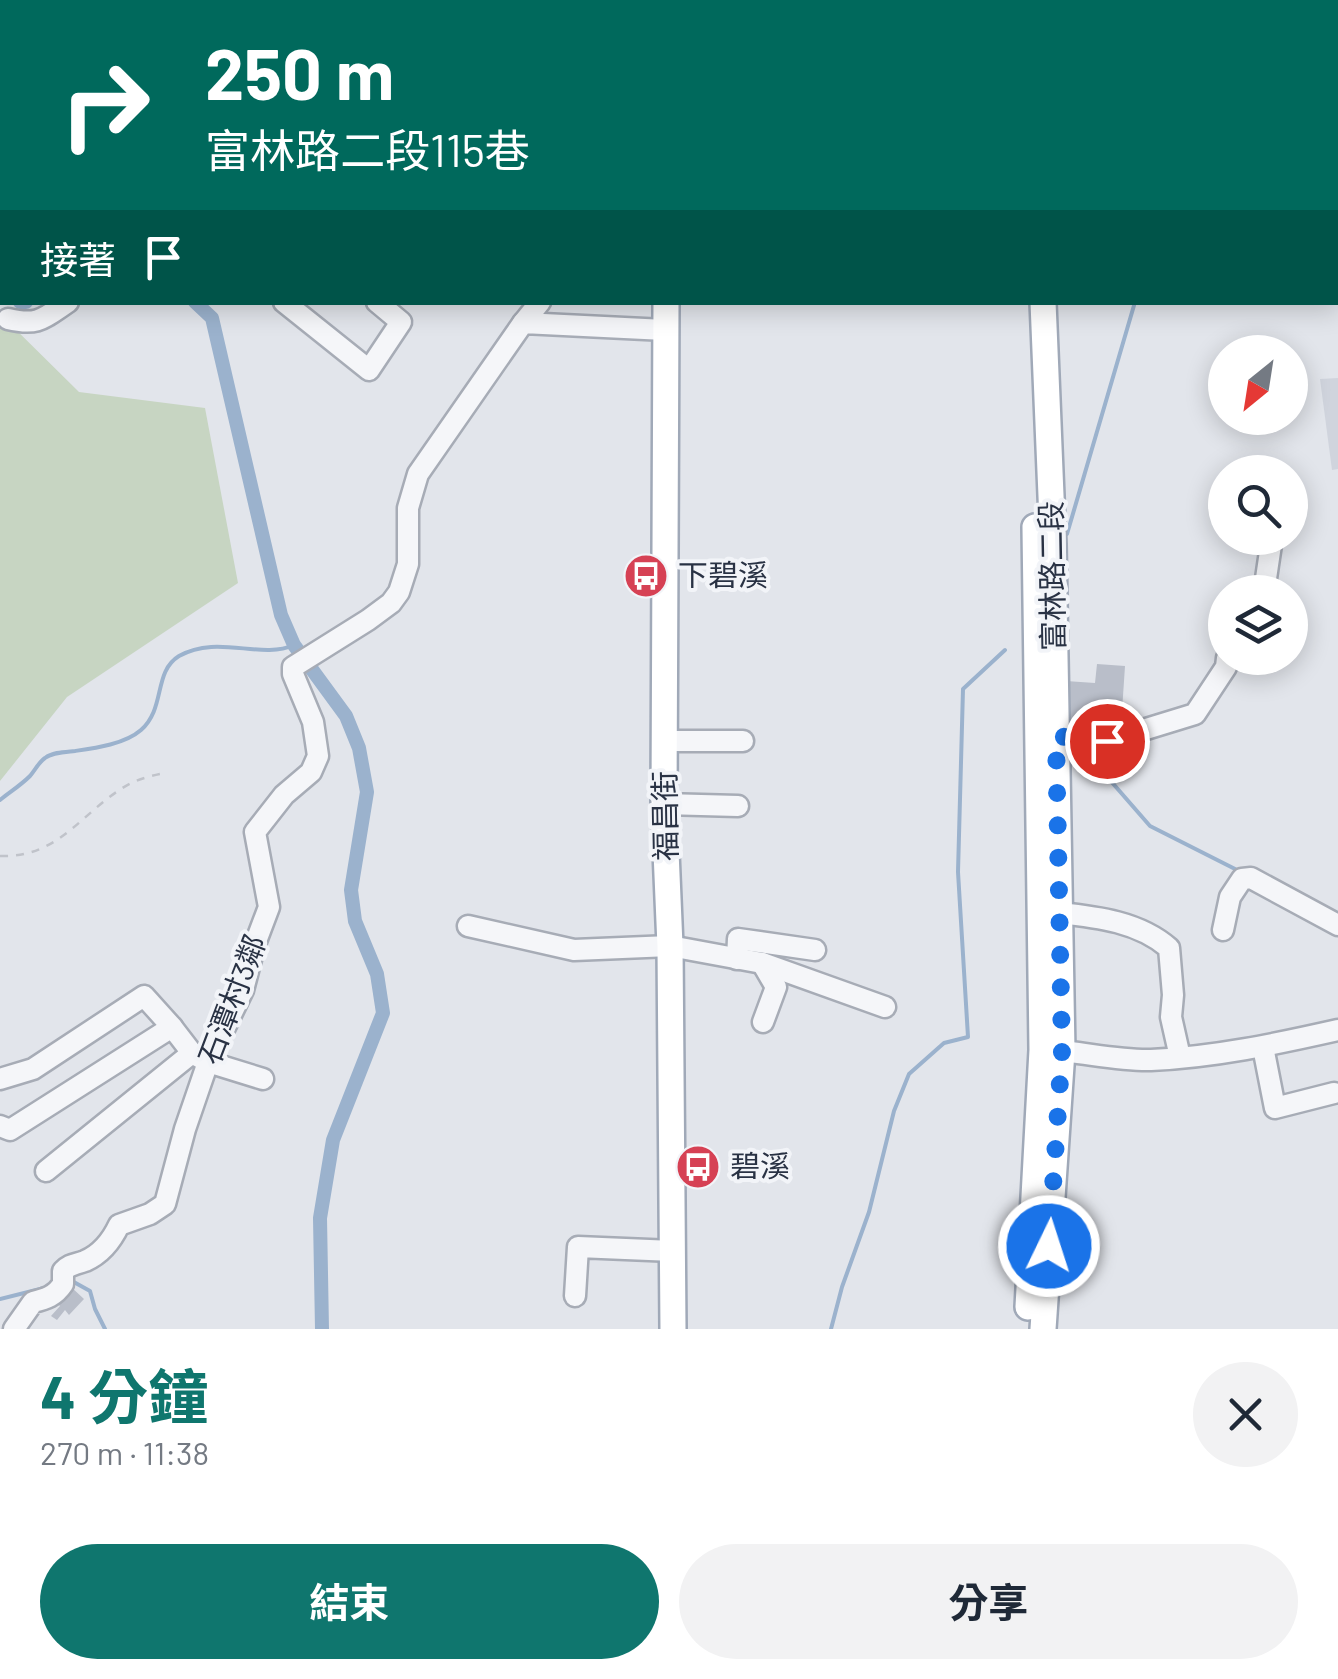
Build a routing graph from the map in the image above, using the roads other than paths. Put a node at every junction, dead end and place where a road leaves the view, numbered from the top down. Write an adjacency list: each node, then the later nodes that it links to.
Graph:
1 (64, 305): 8 (lane)
2 (288, 305): 3 (lane)
3 (381, 305)
4 (538, 305): 9 (lane, 石潭村3鄰)
5 (666, 305): 10 (main road, 福昌街)
6 (1032, 305): 11 (main road, 富林路二段)
7 (1043, 305): 11 (main road, 富林路二段)
8 (8, 316)
9 (523, 323): 10 (lane); 33 (lane, 石潭村3鄰)
10 (665, 330): 14 (main road, 福昌街)
11 (1046, 662): 13 (main road, 富林路二段)
12 (1221, 675): 13 (lane)
13 (1048, 735): 18 (main road, 富林路二段); 31 (main road, 富林路二段)
14 (664, 741): 15 (lane); 16 (main road, 福昌街)
15 (743, 741)
16 (664, 804): 17 (lane); 22 (main road, 福昌街)
17 (738, 806)
18 (1059, 914): 31 (main road, 富林路二段); 32 (lane)
19 (1338, 925): 21 (lane)
20 (468, 926): 22 (lane)
21 (1222, 930)
22 (670, 946): 24 (lane); 40 (main road, 福昌街)
23 (814, 950): 24 (lane)
24 (737, 960): 25 (lane)
25 (762, 963): 26 (lane); 27 (lane)
26 (884, 1007)
27 (763, 1022)
28 (172, 1027): 33 (lane); 34 (lane); 37 (lane)
29 (1338, 1030): 30 (lane)
30 (1263, 1047): 32 (lane); 36 (lane)
31 (1052, 1050): 32 (lane); 39 (main road, 富林路二段)
32 (1180, 1057)
33 (200, 1058): 35 (lane); 38 (lane); 42 (lane, 石潭村3鄰)
34 (0, 1080)
35 (263, 1080)
36 (1334, 1094)
37 (0, 1126)
38 (46, 1170)
39 (1044, 1191): 44 (main road, 富林路二段); 45 (main road, 富林路二段)
40 (672, 1251): 41 (lane); 43 (main road, 福昌街)
41 (575, 1296)
42 (14, 1329)
43 (673, 1329)
44 (1026, 1329)
45 (1043, 1329)

